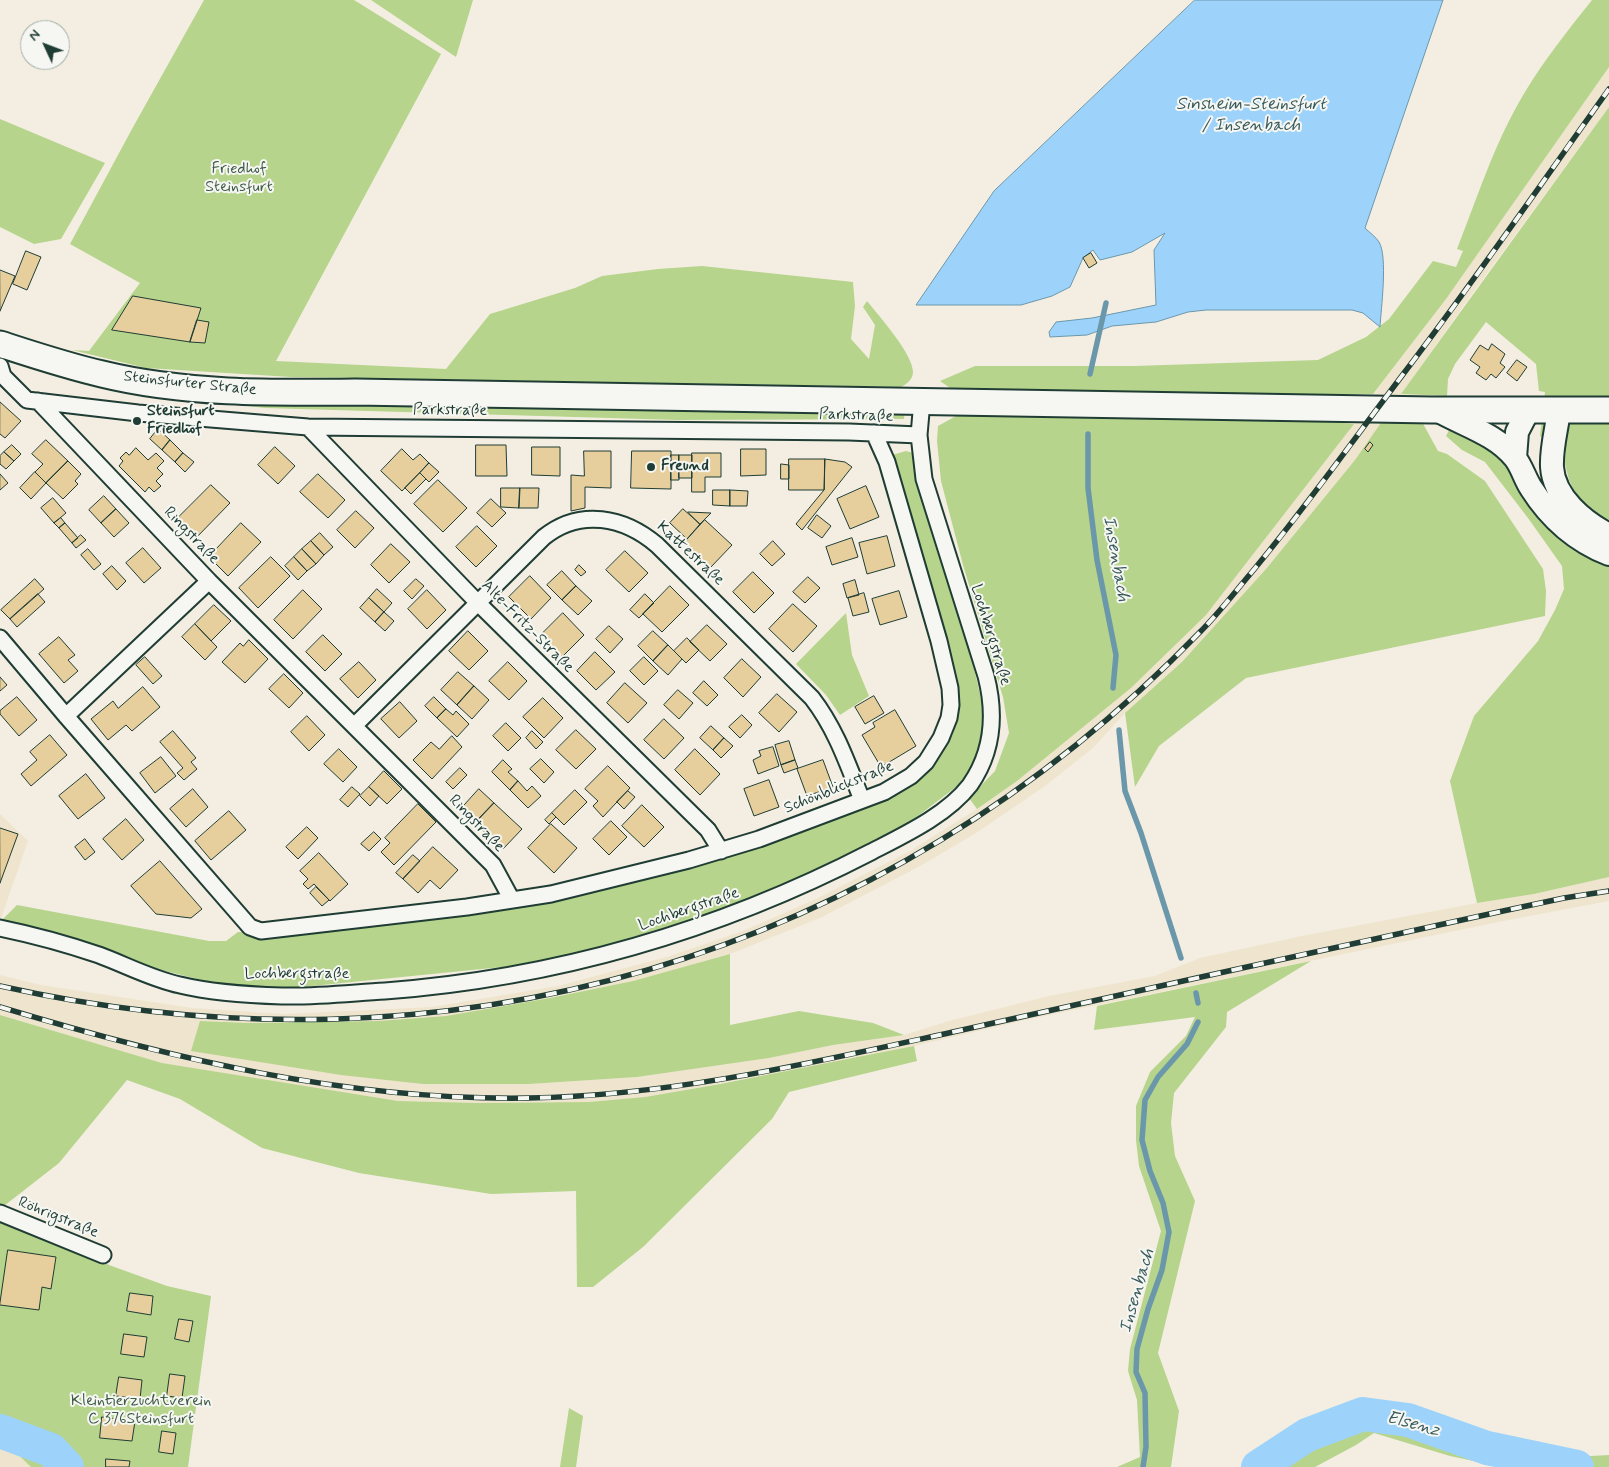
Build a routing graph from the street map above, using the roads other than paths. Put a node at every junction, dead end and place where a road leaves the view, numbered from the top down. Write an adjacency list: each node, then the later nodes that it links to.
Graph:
1 (0, 344): 4 (main road, Steinsfurter Straße)
2 (0, 366): 3 (street, Parkstraße)
3 (38, 401): 9 (street, Parkstraße); 15 (street, Ringstraße)
4 (922, 401): 6 (main road, Steinsfurter Straße); 11 (street, Lochbergstraße)
5 (1528, 409): 6 (main road, Steinsfurter Straße); 7 (main road, Steinsfurter Straße); 12 (main road)
6 (1437, 410): 12 (main road)
7 (1559, 410): 8 (main road, Steinsfurter Straße); 13 (main road)
8 (1609, 410)
9 (308, 427): 10 (street, Parkstraße); 16 (street, Alte-Fritz-Straße)
10 (874, 433): 11 (street, Parkstraße); 20 (street, Schönblickstraße)
11 (919, 436): 23 (street, Lochbergstraße)
12 (1515, 458): 14 (main road)
13 (1609, 535)
14 (1609, 554)
15 (209, 581): 18 (street); 19 (street, Ringstraße)
16 (477, 602): 19 (street, Kattestraße); 20 (street, Kattestraße); 21 (street, Alte-Fritz-Straße)
17 (0, 638): 18 (street)
18 (66, 716): 22 (street)
19 (354, 726): 22 (street, Ringstraße)
20 (862, 800): 21 (street, Schönblickstraße)
21 (721, 851): 22 (street, Schönblickstraße)
22 (512, 900)
23 (0, 928)
24 (0, 1213): 25 (street, Röhrigstraße)
25 (103, 1255)

